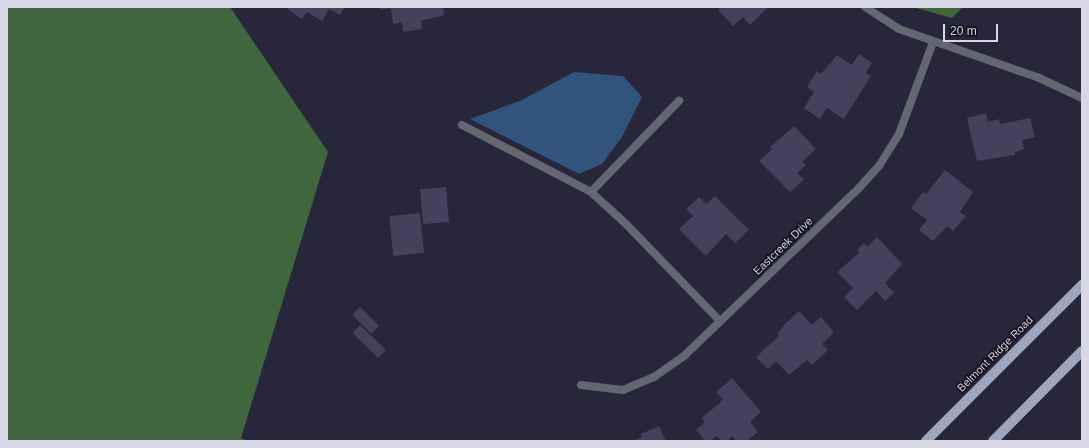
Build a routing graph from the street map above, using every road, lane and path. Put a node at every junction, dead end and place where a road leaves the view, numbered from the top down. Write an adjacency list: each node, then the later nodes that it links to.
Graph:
1 (865, 7): 2 (street)
2 (933, 42): 3 (street); 8 (street, Eastcreek Drive)
3 (1082, 98)
4 (679, 101): 6 (street)
5 (462, 125): 6 (street)
6 (591, 192): 8 (street)
7 (1082, 285): 11 (main road, Belmont Ridge Road)
8 (720, 322): 10 (street, Eastcreek Drive)
9 (1082, 352): 12 (main road)
10 (581, 385)
11 (926, 441)
12 (993, 441)

